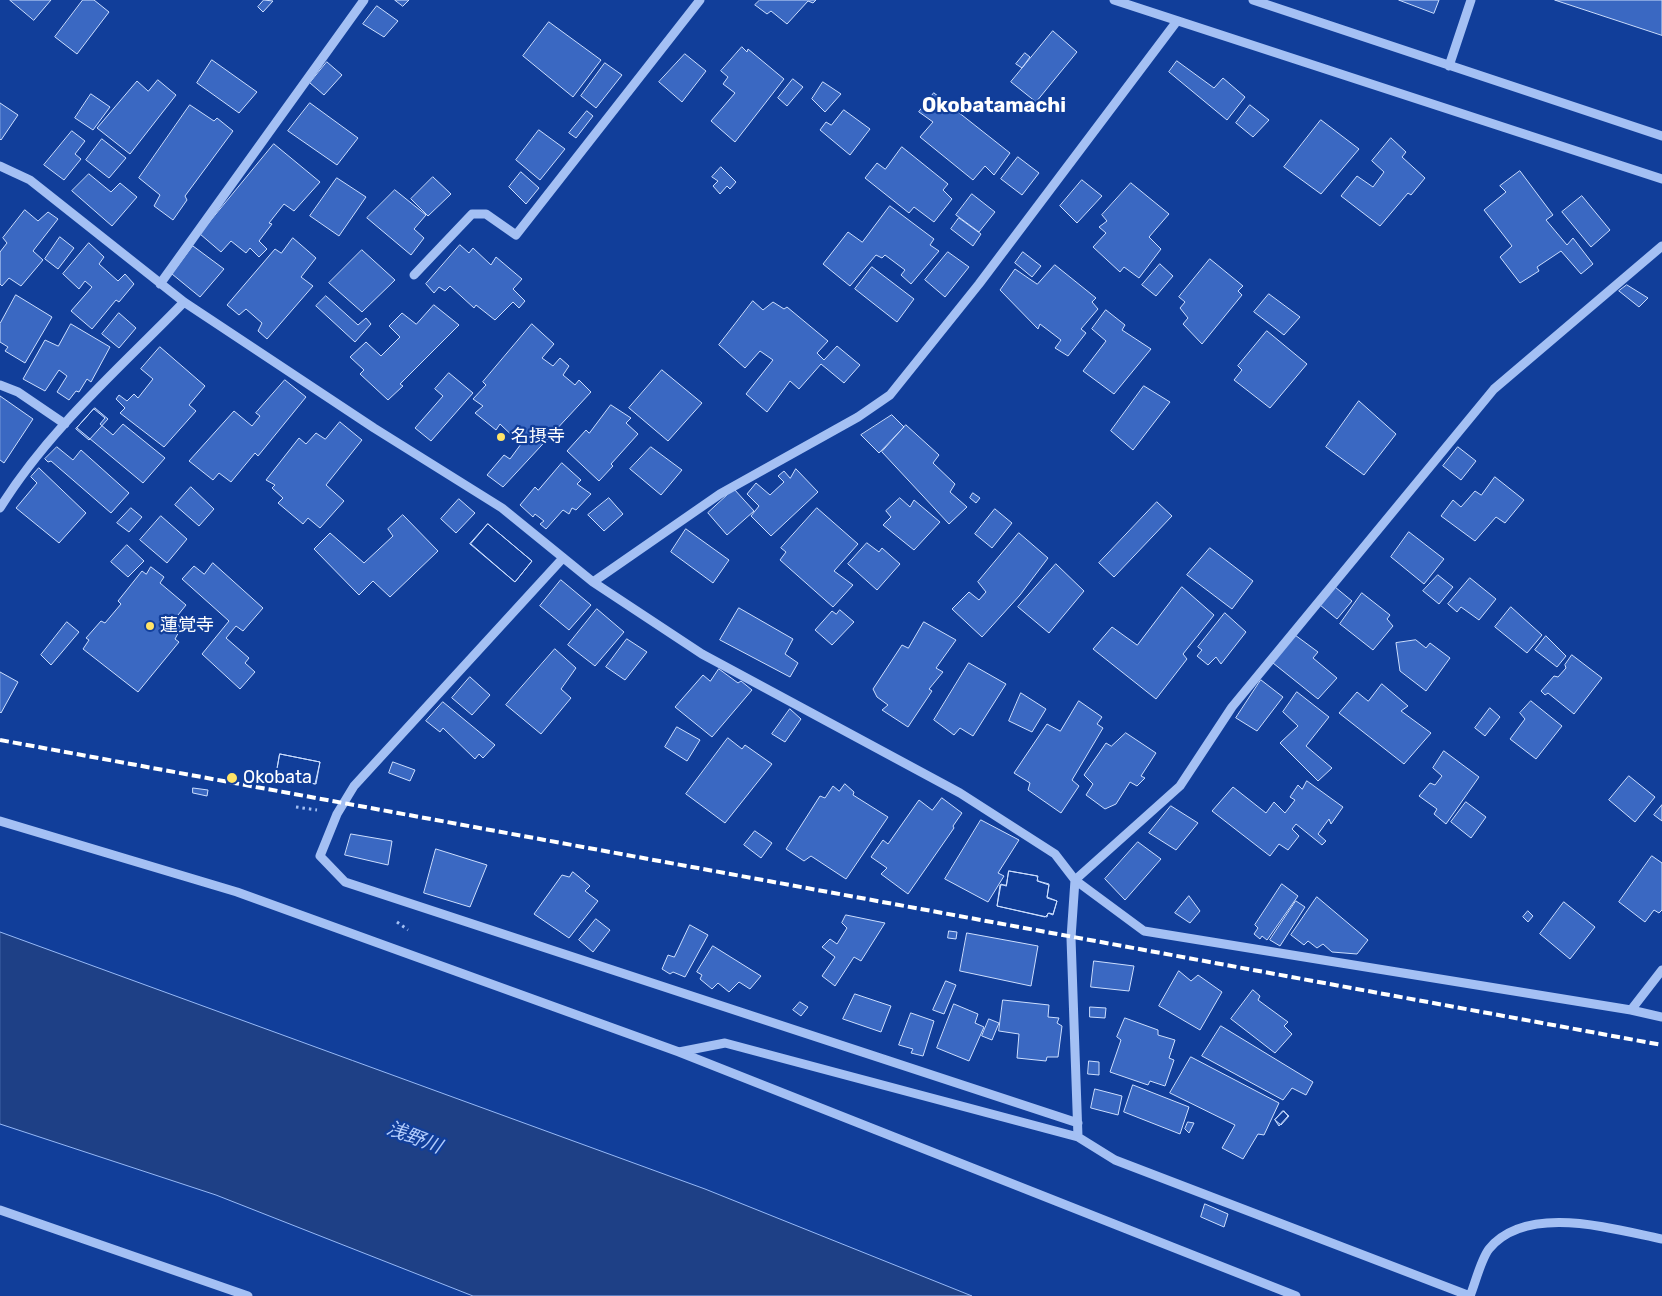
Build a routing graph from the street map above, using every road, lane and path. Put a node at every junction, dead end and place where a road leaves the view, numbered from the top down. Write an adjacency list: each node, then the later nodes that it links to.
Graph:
1 (364, 0): 13 (street)
2 (700, 0): 12 (street)
3 (1114, 0): 6 (street)
4 (1252, 0): 7 (street)
5 (1471, 0): 7 (street)
6 (1176, 21): 10 (street); 19 (street)
7 (1449, 66): 8 (street)
8 (1662, 136)
9 (0, 166): 13 (street)
10 (1662, 179)
11 (1662, 246): 23 (street)
12 (414, 275)
13 (160, 284): 14 (street)
14 (184, 302): 16 (street); 18 (street)
15 (0, 385): 16 (street)
16 (65, 424): 17 (street)
17 (0, 508)
18 (563, 558): 19 (street); 28 (street)
19 (593, 582): 23 (street)
20 (296, 806): 21 (path)
21 (318, 811)
22 (0, 821): 27 (street)
23 (1075, 880): 25 (street); 28 (street)
24 (1662, 970): 25 (street)
25 (1631, 1010): 26 (street)
26 (1662, 1017)
27 (679, 1052): 29 (street); 33 (street)
28 (1078, 1123): 29 (street)
29 (1078, 1137): 34 (street)
30 (0, 1210): 32 (street)
31 (1662, 1239): 34 (street)
32 (248, 1296)
33 (1296, 1296)
34 (1470, 1296)

